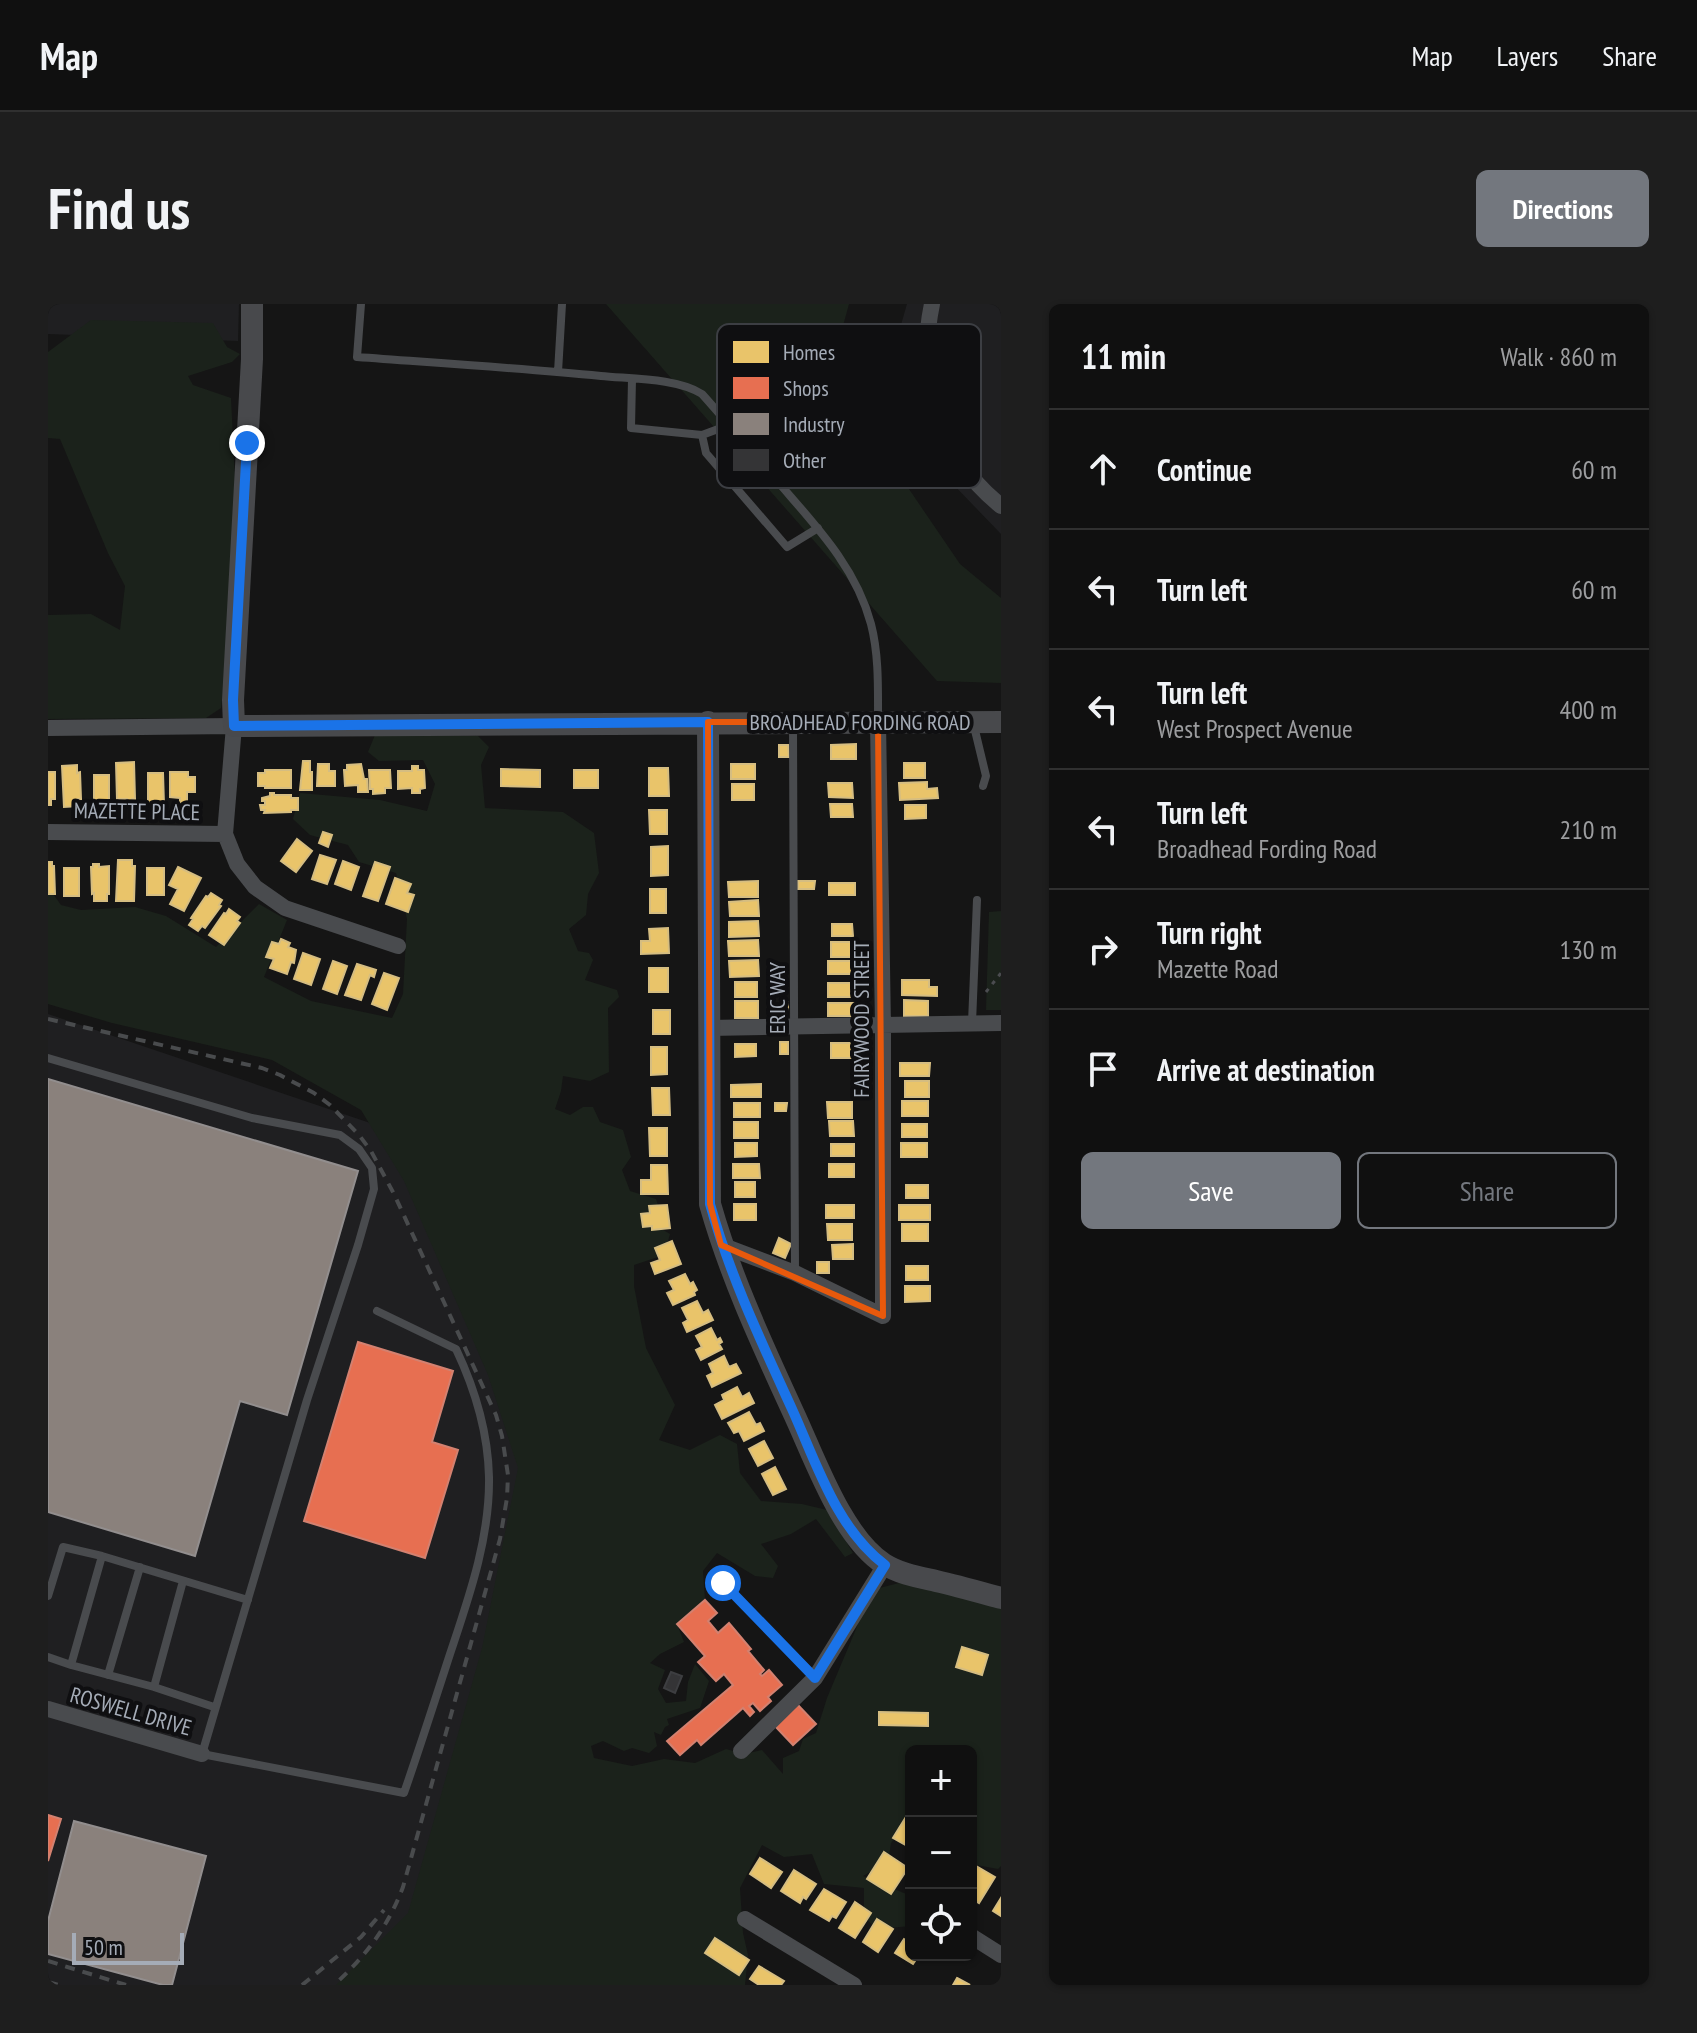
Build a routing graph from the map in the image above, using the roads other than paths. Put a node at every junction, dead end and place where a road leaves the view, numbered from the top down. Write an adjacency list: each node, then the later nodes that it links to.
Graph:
1 (252, 304): 22 (street)
2 (361, 304): 6 (lane)
3 (562, 304): 6 (lane)
4 (932, 304): 5 (street)
5 (930, 324)
6 (558, 372): 7 (lane)
7 (632, 379): 8 (lane); 10 (lane)
8 (717, 411)
9 (717, 429): 10 (lane)
10 (702, 435): 11 (lane)
11 (717, 466)
12 (981, 487): 15 (street)
13 (736, 488): 16 (lane)
14 (783, 488): 16 (lane)
15 (1001, 506)
16 (818, 528): 19 (lane)
17 (708, 722): 18 (street, BROADHEAD FORDING ROAD); 22 (street, BROADHEAD FORDING ROAD); 32 (street)
18 (793, 722): 19 (street, BROADHEAD FORDING ROAD); 33 (lane, ERIC WAY)
19 (878, 722): 20 (street, BROADHEAD FORDING ROAD); 31 (street, FAIRYWOOD STREET)
20 (973, 722): 21 (street, BROADHEAD FORDING ROAD); 24 (lane)
21 (1001, 722)
22 (234, 726): 23 (street, BROADHEAD FORDING ROAD); 26 (street)
23 (48, 728)
24 (983, 786)
25 (48, 832): 26 (street, MAZETTE PLACE)
26 (225, 834): 28 (street)
27 (977, 900): 29 (lane)
28 (398, 946)
29 (972, 1023): 30 (street); 31 (street)
30 (1001, 1023)
31 (883, 1026): 33 (street); 36 (street, FAIRYWOOD STREET)
32 (709, 1028): 33 (street); 35 (street)
33 (795, 1028): 36 (lane, ERIC WAY)
34 (48, 1058): 45 (lane)
35 (721, 1245): 36 (street); 39 (street)
36 (795, 1273)
37 (377, 1311): 54 (lane)
38 (102, 1556): 40 (lane); 43 (lane); 47 (lane)
39 (885, 1565): 44 (street); 49 (street)
40 (140, 1567): 41 (lane); 48 (lane)
41 (183, 1581): 45 (lane); 50 (lane)
42 (723, 1583): 49 (lane)
43 (48, 1596)
44 (1001, 1598)
45 (248, 1600): 51 (lane)
46 (48, 1657): 47 (lane)
47 (71, 1665): 48 (lane)
48 (108, 1675): 50 (lane)
49 (815, 1678): 53 (street)
50 (154, 1687): 51 (lane)
51 (214, 1707): 54 (lane)
52 (48, 1709): 54 (street, ROSWELL DRIVE)
53 (741, 1751)
54 (202, 1754)
55 (745, 1919): 58 (street)
56 (977, 1940): 57 (street)
57 (1001, 1955)
58 (854, 1985)

